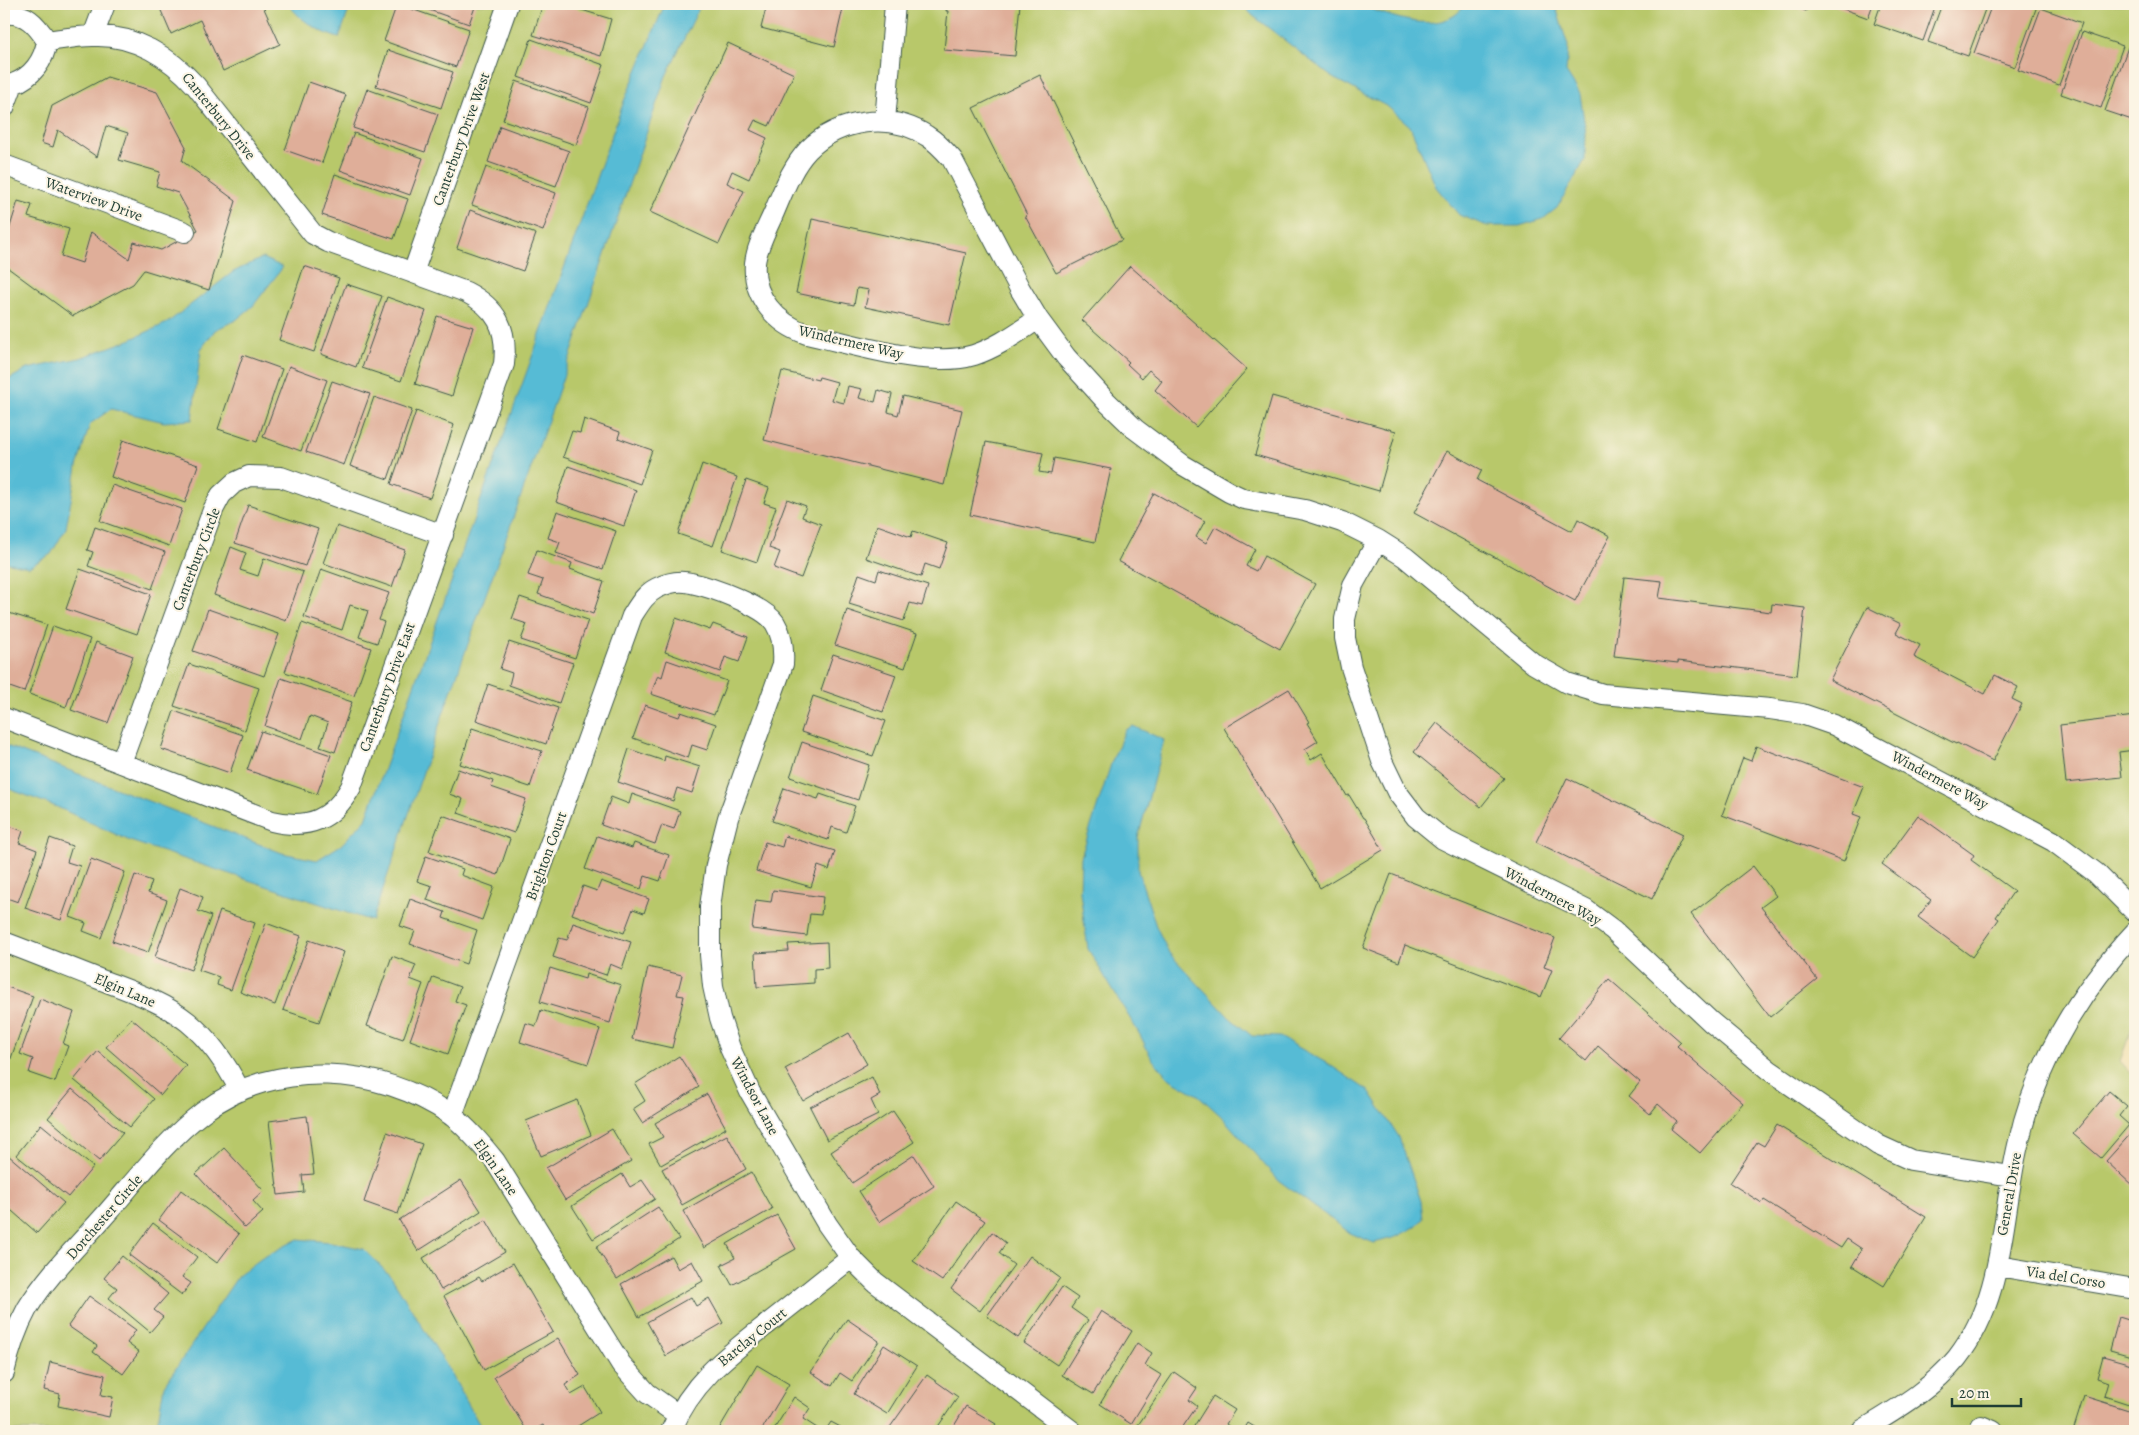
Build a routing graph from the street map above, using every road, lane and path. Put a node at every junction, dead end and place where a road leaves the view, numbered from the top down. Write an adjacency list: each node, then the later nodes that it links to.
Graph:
1 (105, 4): 5 (street)
2 (508, 4): 12 (street, Canterbury Drive West)
3 (896, 4): 9 (street)
4 (4, 14): 6 (street)
5 (93, 36): 6 (street, Canterbury Drive); 12 (street, Canterbury Drive)
6 (47, 41): 7 (street)
7 (8, 84): 8 (street)
8 (4, 108)
9 (885, 122): 13 (street, Windermere Way); 13 (street, Windermere Way)
10 (4, 165): 11 (street, Waterview Drive)
11 (185, 232)
12 (413, 273): 14 (street, Canterbury Drive East)
13 (1038, 319): 15 (street, Windermere Way)
14 (443, 535): 18 (street, Canterbury Circle); 18 (street, Canterbury Drive East)
15 (1378, 540): 19 (street, Windermere Way); 24 (street, Windermere Way)
16 (644, 598): 23 (street, Brighton Court); 25 (street, Windsor Lane)
17 (4, 718): 18 (street, Canterbury Drive East)
18 (121, 763)
19 (2135, 912)
20 (2135, 932): 24 (street, General Drive)
21 (4, 942): 22 (street, Elgin Lane)
22 (240, 1091): 23 (street, Elgin Lane); 28 (street, Dorchester Circle)
23 (452, 1116): 29 (street, Elgin Lane)
24 (2012, 1176): 26 (street, General Drive)
25 (851, 1258): 29 (street, Barclay Court); 30 (street, Windsor Lane)
26 (1998, 1266): 27 (street, Via del Corso); 31 (street, General Drive)
27 (2135, 1289)
28 (4, 1373)
29 (674, 1423)
30 (1072, 1431)
31 (1861, 1431)

